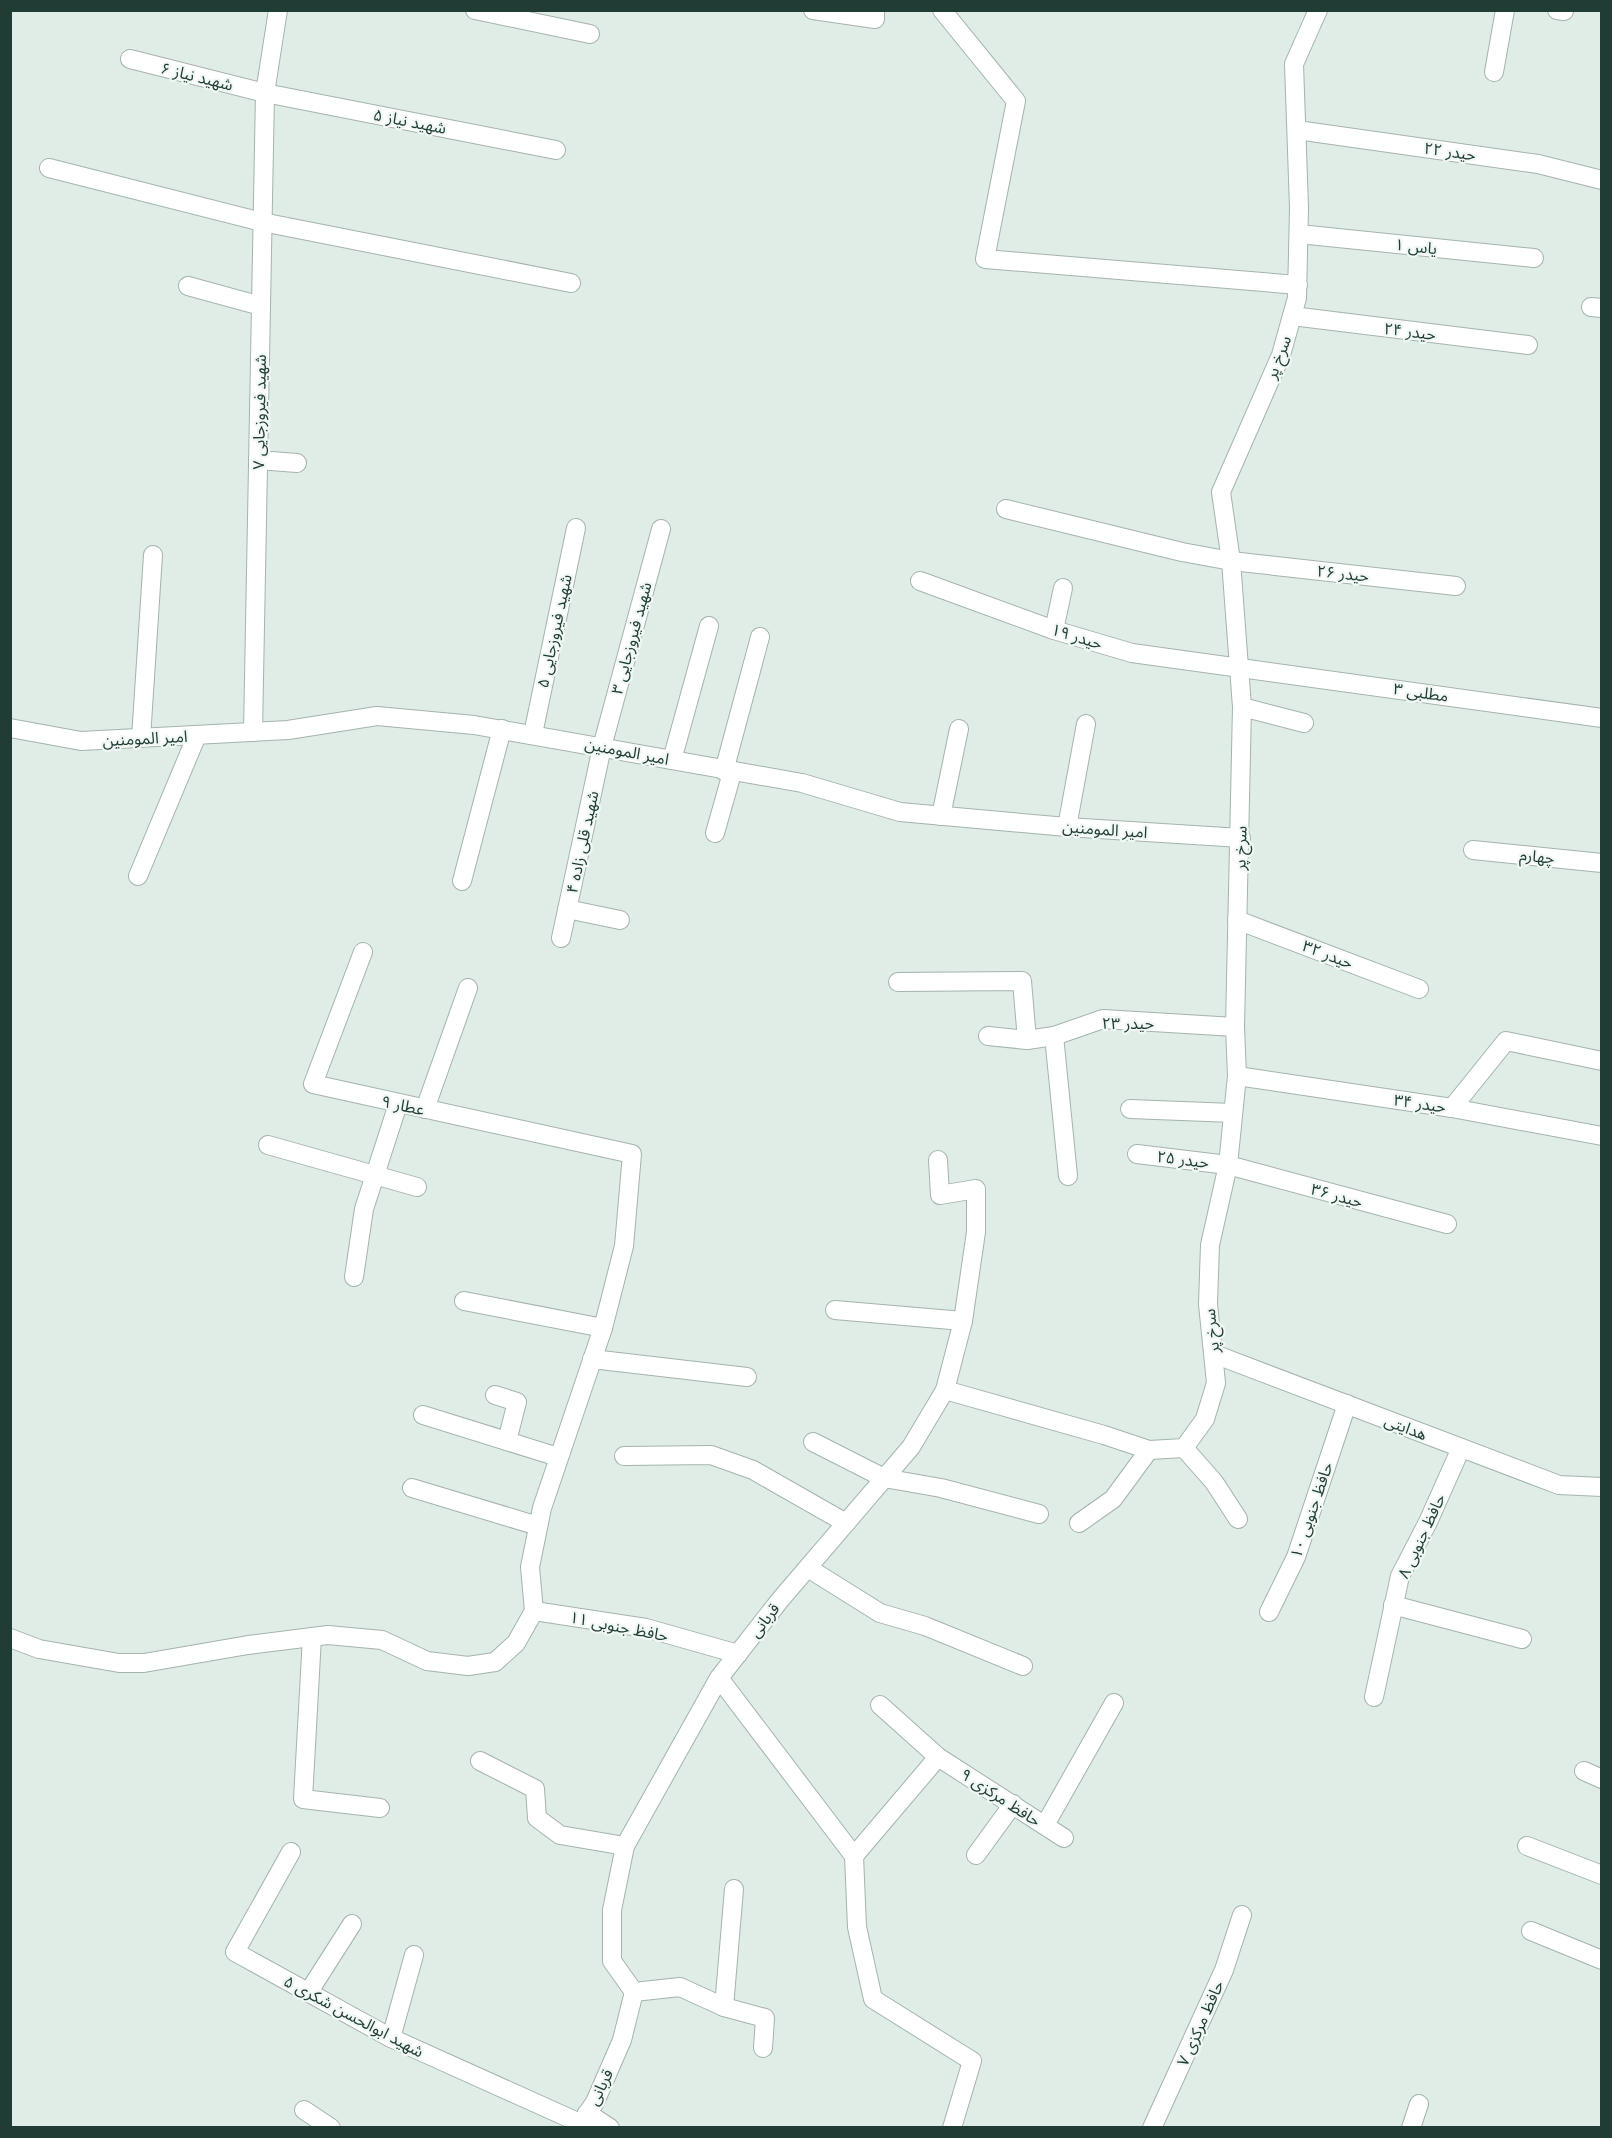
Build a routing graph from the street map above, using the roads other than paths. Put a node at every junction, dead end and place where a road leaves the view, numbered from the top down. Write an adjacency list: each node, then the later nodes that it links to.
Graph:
1 (278, 10): 11 (street, شهید فیروزجایی ۷)
2 (475, 10): 8 (street)
3 (813, 10): 4 (street)
4 (876, 10)
5 (942, 10): 20 (street)
6 (1318, 10): 12 (street, سرخ پر)
7 (1505, 10): 10 (street)
8 (590, 34)
9 (130, 59): 11 (street, شهید نیاز ۶)
10 (1494, 72)
11 (265, 93): 13 (street, شهید نیاز ۵); 16 (street, شهید فیروزجایی ۷)
12 (1297, 130): 15 (street, حیدر ۲۲); 17 (street, سرخ پر)
13 (556, 150)
14 (49, 168): 16 (street)
15 (1602, 180)
16 (262, 222): 19 (street); 22 (street, شهید فیروزجایی ۷)
17 (1299, 234): 18 (street, یاس ۱); 20 (street, سرخ پر)
18 (1534, 258)
19 (571, 283)
20 (1298, 285): 23 (street, سرخ پر)
21 (188, 286): 22 (street)
22 (261, 306): 25 (street, شهید فیروزجایی ۷)
23 (1292, 316): 24 (street, حیدر ۲۴); 31 (street, سرخ پر)
24 (1528, 345)
25 (258, 460): 26 (street); 46 (street, شهید فیروزجایی ۷)
26 (297, 463)
27 (1006, 509): 31 (street, حیدر ۲۶)
28 (576, 528): 47 (street, شهید فیروزجایی ۵)
29 (661, 529): 50 (street, شهید فیروزجایی ۳)
30 (153, 555): 49 (street)
31 (1231, 561): 33 (street, حیدر ۲۶); 38 (street, سرخ پر)
32 (920, 581): 36 (street, حیدر ۱۹)
33 (1456, 586)
34 (1063, 588): 36 (street)
35 (709, 626): 51 (street)
36 (1054, 630): 38 (street, حیدر ۱۹)
37 (760, 637): 52 (street)
38 (1240, 667): 39 (street, سرخ پر); 40 (street, مطلبی ۳)
39 (1242, 707): 41 (street); 56 (street, سرخ پر)
40 (1602, 718)
41 (1304, 723)
42 (1086, 724): 54 (street)
43 (10, 728): 49 (street, امیر المومنین)
44 (502, 729): 46 (street, امیر المومنین); 47 (street, امیر المومنین); 60 (street)
45 (959, 729): 53 (street)
46 (253, 732): 48 (street, امیر المومنین)
47 (533, 734): 50 (street, امیر المومنین)
48 (197, 735): 49 (street, امیر المومنین); 59 (street)
49 (141, 738)
50 (602, 747): 51 (street, امیر المومنین); 61 (street, شهید قلی زاده ۴)
51 (672, 760): 52 (street, امیر المومنین)
52 (728, 772): 53 (street, امیر المومنین); 55 (street)
53 (941, 816): 54 (street, امیر المومنین)
54 (1067, 827): 56 (street, امیر المومنین)
55 (715, 834)
56 (1241, 838): 63 (street, سرخ پر)
57 (1473, 850): 58 (street, چهارم)
58 (1602, 863)
59 (138, 876)
60 (462, 881)
61 (567, 909): 62 (street); 64 (street, شهید قلی زاده ۴)
62 (620, 920)
63 (1237, 920): 68 (street, حیدر ۳۲); 69 (street, سرخ پر)
64 (561, 938)
65 (363, 952): 75 (street, عطار ۹)
66 (898, 982): 72 (street)
67 (468, 988): 77 (street)
68 (1419, 989)
69 (1235, 1027): 71 (street, حیدر ۲۳); 74 (street, سرخ پر)
70 (988, 1036): 72 (street, حیدر ۲۳)
71 (1054, 1036): 72 (street, حیدر ۲۳); 86 (street)
72 (1027, 1040)
73 (1602, 1061): 76 (street)
74 (1237, 1076): 76 (street, حیدر ۳۴); 79 (street, سرخ پر)
75 (398, 1104): 77 (street, عطار ۹); 85 (street)
76 (1452, 1108): 80 (street, حیدر ۳۴)
77 (424, 1109): 93 (street, عطار ۹)
78 (1130, 1109): 79 (street)
79 (1233, 1113): 84 (street, سرخ پر)
80 (1602, 1136)
81 (268, 1145): 85 (street)
82 (1137, 1154): 84 (street, حیدر ۲۵)
83 (938, 1160): 92 (street, قربانی)
84 (1228, 1165): 88 (street, حیدر ۳۶); 94 (street, سرخ پر)
85 (375, 1174): 87 (street); 89 (street)
86 (1068, 1176)
87 (417, 1186)
88 (1447, 1224)
89 (354, 1277)
90 (464, 1301): 93 (street)
91 (835, 1310): 92 (street)
92 (963, 1321): 97 (street, قربانی)
93 (603, 1328): 95 (street)
94 (1214, 1354): 99 (street, هدایتی); 103 (street, سرخ پر)
95 (592, 1359): 96 (street); 107 (street)
96 (747, 1377)
97 (945, 1390): 105 (street); 108 (street, قربانی)
98 (495, 1395): 101 (street)
99 (1347, 1404): 104 (street, هدایتی); 119 (street, حافظ جنوبی ۱۰)
100 (423, 1415): 101 (street)
101 (507, 1441): 107 (street)
102 (813, 1442): 108 (street)
103 (1184, 1448): 105 (street); 112 (street)
104 (1461, 1448): 109 (street, هدایتی); 117 (street, حافظ جنوبی ۸)
105 (1149, 1450): 114 (street)
106 (624, 1456): 113 (street)
107 (558, 1457): 115 (street)
108 (884, 1478): 111 (street); 113 (street, قربانی)
109 (1602, 1487)
110 (412, 1488): 115 (street)
111 (1039, 1514)
112 (1238, 1519)
113 (846, 1523): 116 (street, قربانی)
114 (1079, 1523)
115 (538, 1526): 118 (street)
116 (808, 1568): 123 (street, قربانی); 124 (street)
117 (1393, 1605): 122 (street); 126 (street, حافظ جنوبی ۸)
118 (534, 1611): 120 (street); 123 (street, حافظ جنوبی ۱۱)
119 (1269, 1612)
120 (312, 1637): 121 (street); 134 (street)
121 (10, 1638)
122 (1522, 1639)
123 (738, 1654): 125 (street, قربانی)
124 (1023, 1666)
125 (719, 1678): 137 (street, قربانی); 141 (street)
126 (1374, 1697)
127 (1114, 1703): 135 (street)
128 (880, 1705): 129 (street, حافظ مرکزی ۹)
129 (938, 1756): 133 (street, حافظ مرکزی ۹); 141 (street)
130 (480, 1761): 137 (street)
131 (1584, 1771): 132 (street)
132 (1602, 1779)
133 (1013, 1804): 135 (street, حافظ مرکزی ۹); 140 (street)
134 (380, 1808)
135 (1045, 1825): 136 (street, حافظ مرکزی ۹)
136 (1064, 1838)
137 (625, 1846): 150 (street, قربانی)
138 (1527, 1846): 142 (street)
139 (291, 1852): 149 (street, شهید ابوالحسن شکری ۵)
140 (976, 1855)
141 (854, 1856): 159 (street)
142 (1602, 1875)
143 (734, 1890): 151 (street)
144 (1242, 1916): 160 (street, حافظ مرکزی ۷)
145 (352, 1924): 149 (street)
146 (1531, 1931): 148 (street)
147 (414, 1955): 152 (street)
148 (1602, 1960)
149 (308, 1992): 152 (street, شهید ابوالحسن شکری ۵)
150 (634, 1992): 151 (street); 156 (street, قربانی)
151 (724, 2007): 153 (street)
152 (391, 2038): 156 (street, شهید ابوالحسن شکری ۵)
153 (763, 2048)
154 (1419, 2104): 161 (street)
155 (304, 2110): 157 (street)
156 (582, 2121): 158 (street, شهید ابوالحسن شکری ۵)
157 (331, 2127)
158 (610, 2127)
159 (952, 2127)
160 (1152, 2127)
161 (1411, 2127)

